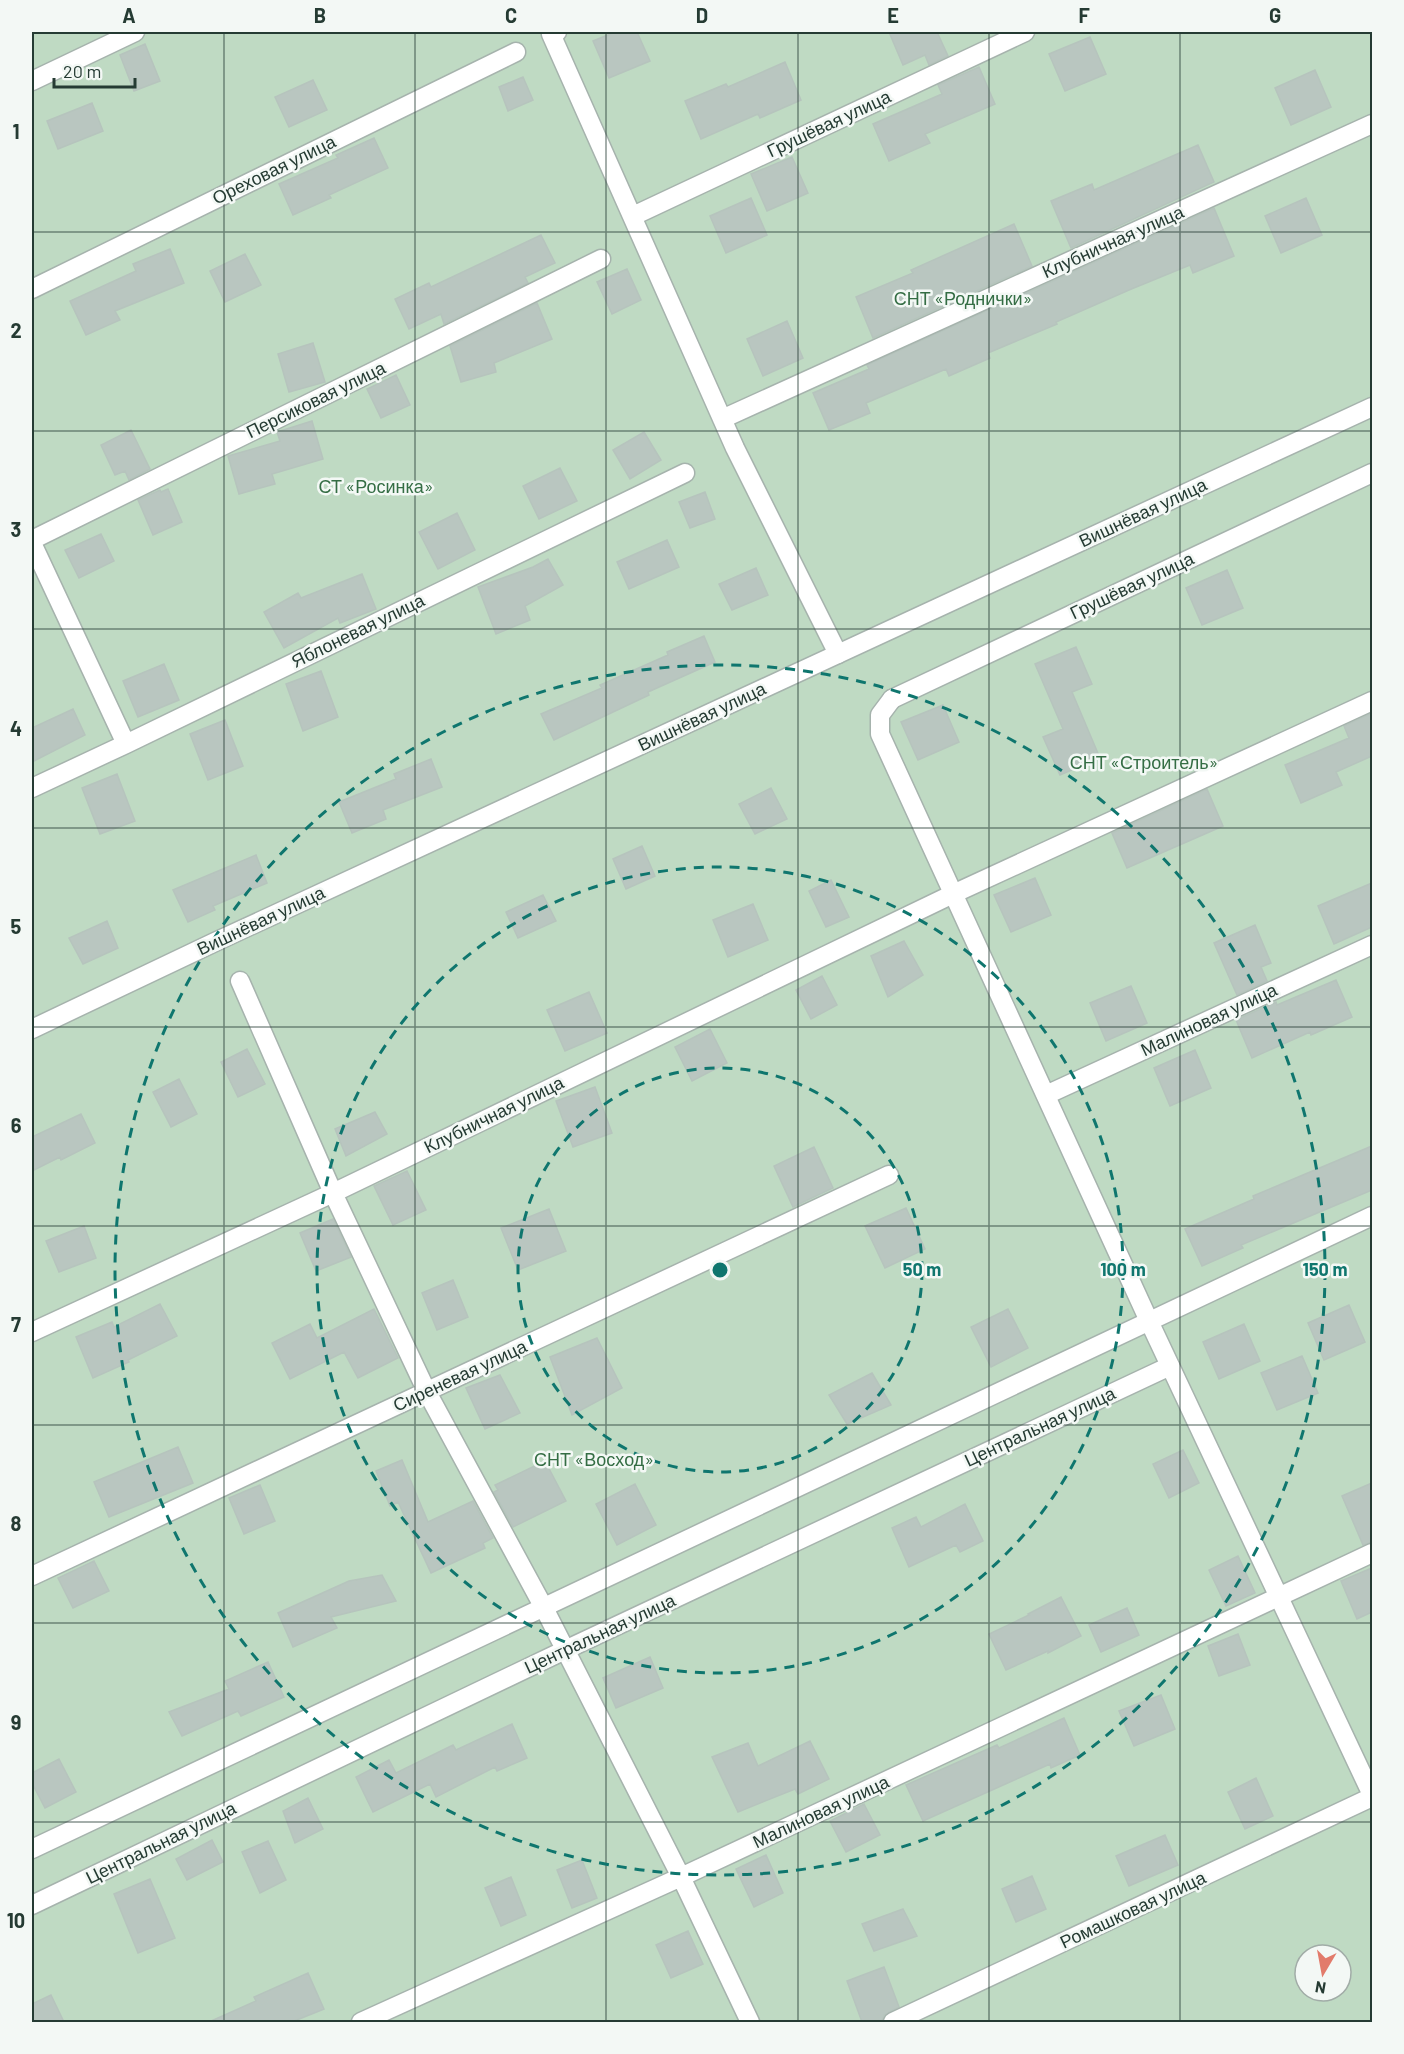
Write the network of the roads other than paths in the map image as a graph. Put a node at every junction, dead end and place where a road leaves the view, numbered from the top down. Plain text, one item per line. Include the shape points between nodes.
1 (135, 32) edge
2 (1025, 32) edge
3 (554, 33) edge
4 (516, 52) dead end
5 (32, 81) edge
6 (1372, 124) edge
7 (633, 216) junction
8 (601, 259) dead end
9 (32, 289) edge
10 (1372, 407) edge
11 (722, 419) junction
12 (685, 473) dead end
13 (1372, 473) edge
14 (32, 542) edge
15 (838, 654) junction
16 (1372, 701) edge
17 (126, 744) junction
18 (32, 788) edge
19 (953, 894) junction
20 (1372, 945) edge
21 (240, 981) dead end
22 (32, 1029) edge
23 (1046, 1095) junction
24 (889, 1176) dead end
25 (333, 1192) junction
26 (1372, 1216) edge
27 (1149, 1321) junction
28 (32, 1332) edge
29 (1170, 1366) junction
30 (427, 1392) junction
31 (1372, 1553) edge
32 (32, 1576) edge
33 (1280, 1598) junction
34 (543, 1606) junction
35 (565, 1650) junction
36 (1372, 1796) edge
37 (32, 1849) edge
38 (681, 1877) junction
39 (32, 1905) edge
40 (361, 2022) edge
41 (750, 2022) edge
42 (893, 2022) edge

1 - 5 street
2 - 7 street, Грушёвая улица
3 - 7 street
4 - 9 street, Ореховая улица
6 - 11 street, Клубничная улица
7 - 11 street
8 - 14 street, Персиковая улица
10 - 15 street, Вишнёвая улица
11 - 15 street
12 - 17 street, Яблоневая улица
13 - 19 street, Грушёвая улица via 892,699 880,715 880,734
14 - 17 street
15 - 22 street, Вишнёвая улица
16 - 19 street
17 - 18 street, Яблоневая улица
19 - 23 street
19 - 25 street, Клубничная улица
20 - 23 street, Малиновая улица
21 - 25 street
23 - 27 street
24 - 30 street, Сиреневая улица
25 - 28 street, Клубничная улица
25 - 30 street
26 - 27 street
27 - 29 street
27 - 34 street
29 - 33 street
29 - 35 street, Центральная улица
30 - 32 street, Сиреневая улица
30 - 34 street
31 - 33 street, Малиновая улица
33 - 36 street
33 - 38 street, Малиновая улица
34 - 35 street
34 - 37 street
35 - 38 street
35 - 39 street, Центральная улица
36 - 42 street, Ромашковая улица
38 - 40 street, Малиновая улица
38 - 41 street

